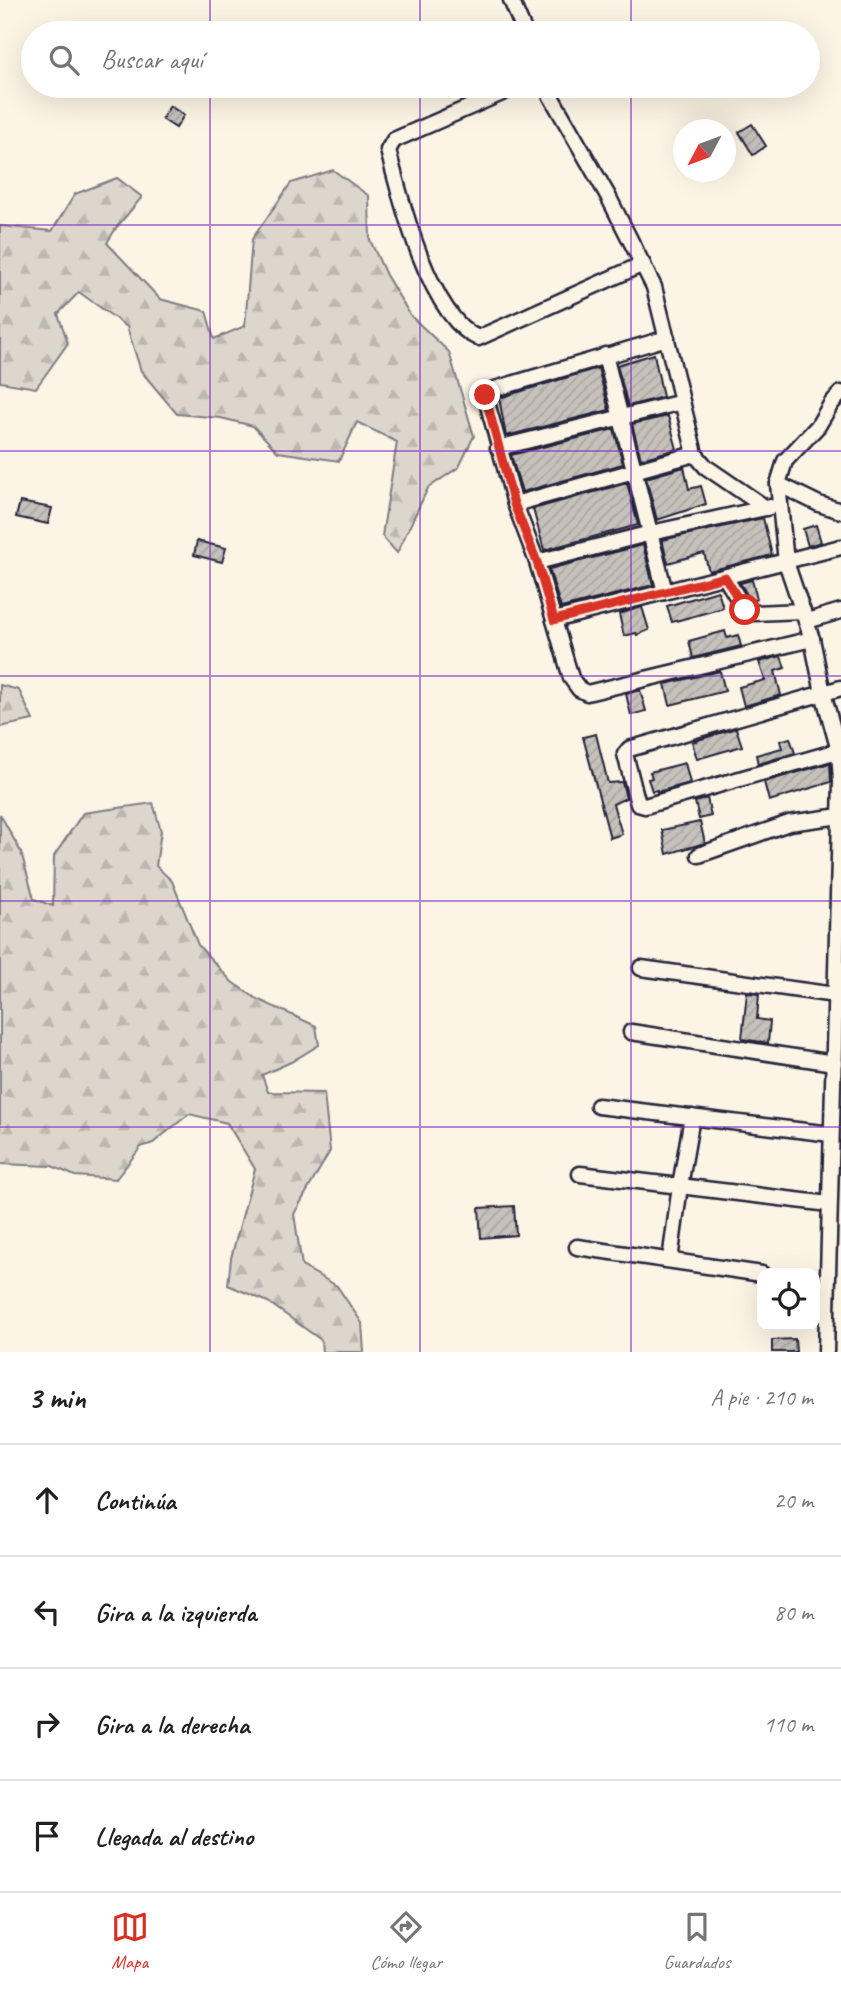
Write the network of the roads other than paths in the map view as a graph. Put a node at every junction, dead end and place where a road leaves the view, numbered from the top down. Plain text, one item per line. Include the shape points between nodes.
1 (511, 0) edge
2 (520, 21) edge
3 (490, 98) edge
4 (552, 98) edge
5 (643, 264) junction
6 (667, 338) junction
7 (605, 355) junction
8 (841, 393) edge
9 (682, 402) junction
10 (621, 417) junction
11 (498, 448) junction
12 (695, 454) junction
13 (636, 470) junction
14 (778, 484) junction
15 (514, 504) junction
16 (772, 507) junction
17 (841, 511) edge
18 (651, 533) junction
19 (841, 547) edge
20 (537, 562) junction
21 (786, 562) junction
22 (725, 577) junction
23 (665, 592) junction
24 (841, 611) edge
25 (805, 616) junction
26 (554, 620) junction
27 (812, 639) junction
28 (841, 688) edge
29 (823, 693) junction
30 (840, 751) edge
31 (840, 806) edge
32 (699, 855) dead end
33 (839, 956) edge
34 (641, 968) dead end
35 (835, 995) junction
36 (631, 1032) dead end
37 (834, 1063) junction
38 (598, 1106) dead end
39 (692, 1117) junction
40 (831, 1134) junction
41 (580, 1174) dead end
42 (680, 1186) junction
43 (829, 1204) junction
44 (577, 1247) dead end
45 (835, 1248) edge
46 (670, 1260) junction
47 (757, 1273) edge
48 (821, 1282) edge
49 (826, 1352) edge

1 - 2 street
3 - 5 street via 389,145 404,214 446,311 478,338
4 - 5 street
5 - 6 street
6 - 7 street
6 - 9 street
7 - 10 street
7 - 11 street via 488,391 485,395
8 - 14 street via 785,461
9 - 10 street
9 - 12 street
10 - 11 street
10 - 13 street
11 - 15 street
12 - 13 street
12 - 16 street via 706,467
13 - 15 street
13 - 18 street
14 - 16 street
14 - 17 street
15 - 20 street
16 - 18 street
16 - 21 street
18 - 20 street
18 - 23 street
19 - 21 street
20 - 26 street
21 - 22 street
21 - 25 street
22 - 23 street
22 - 25 street via 745,610
23 - 26 street
24 - 25 street
25 - 27 street
26 - 27 street via 571,678 587,693
27 - 29 street
28 - 29 street
29 - 30 street
29 - 30 street via 629,749 625,754 638,804 645,806
30 - 31 street
31 - 32 street
31 - 33 street
33 - 35 street
34 - 35 street
35 - 37 street
36 - 37 street
37 - 40 street
38 - 39 street
39 - 40 street
39 - 42 street
40 - 43 street
41 - 42 street
42 - 43 street
42 - 46 street
43 - 45 street
44 - 46 street
45 - 48 street
46 - 47 street
48 - 49 street

